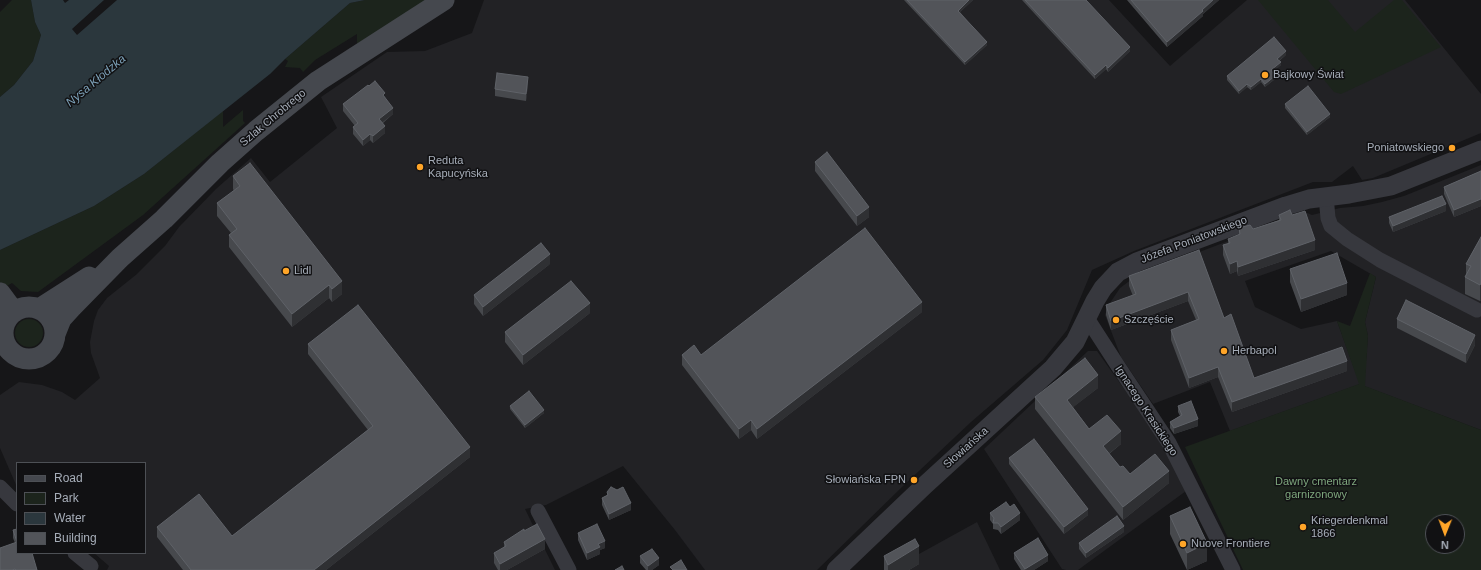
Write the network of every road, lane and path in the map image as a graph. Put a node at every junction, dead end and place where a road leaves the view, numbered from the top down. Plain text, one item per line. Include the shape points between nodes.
1 (444, 0) edge
2 (1481, 150) edge
3 (1326, 196) junction
4 (120, 258) junction
5 (0, 293) edge
6 (39, 309) junction
7 (1476, 310) dead end
8 (14, 312) junction
9 (1087, 318) junction
10 (55, 334) junction
11 (1, 335) edge
12 (9, 361) edge
13 (0, 487) edge
14 (16, 503) edge
15 (538, 511) dead end
16 (76, 554) edge
17 (91, 566) dead end
18 (569, 570) edge
19 (836, 570) edge
20 (1233, 570) edge

1 - 4 main road, Szlak Chrobrego via 318,81 220,163 164,219
2 - 3 street, Józefa Poniatowskiego via 1391,186
3 - 7 street via 1331,226 1347,239 1380,260
3 - 9 street, Józefa Poniatowskiego via 1286,206 1137,262 1118,272 1103,288
4 - 6 main road, Szlak Chrobrego
4 - 10 main road, Szlak Chrobrego via 71,308 61,320
5 - 8 main road
6 - 8 main road via 27,308
6 - 10 main road via 52,322
8 - 11 main road via 5,323
9 - 19 street, Słowiańska via 1075,342 1053,368
9 - 20 street, Ignacego Krasickiego via 1169,443
10 - 12 main road via 52,346 44,354 37,358
11 - 12 main road via 7,347
13 - 14 street
15 - 18 street
16 - 17 street

